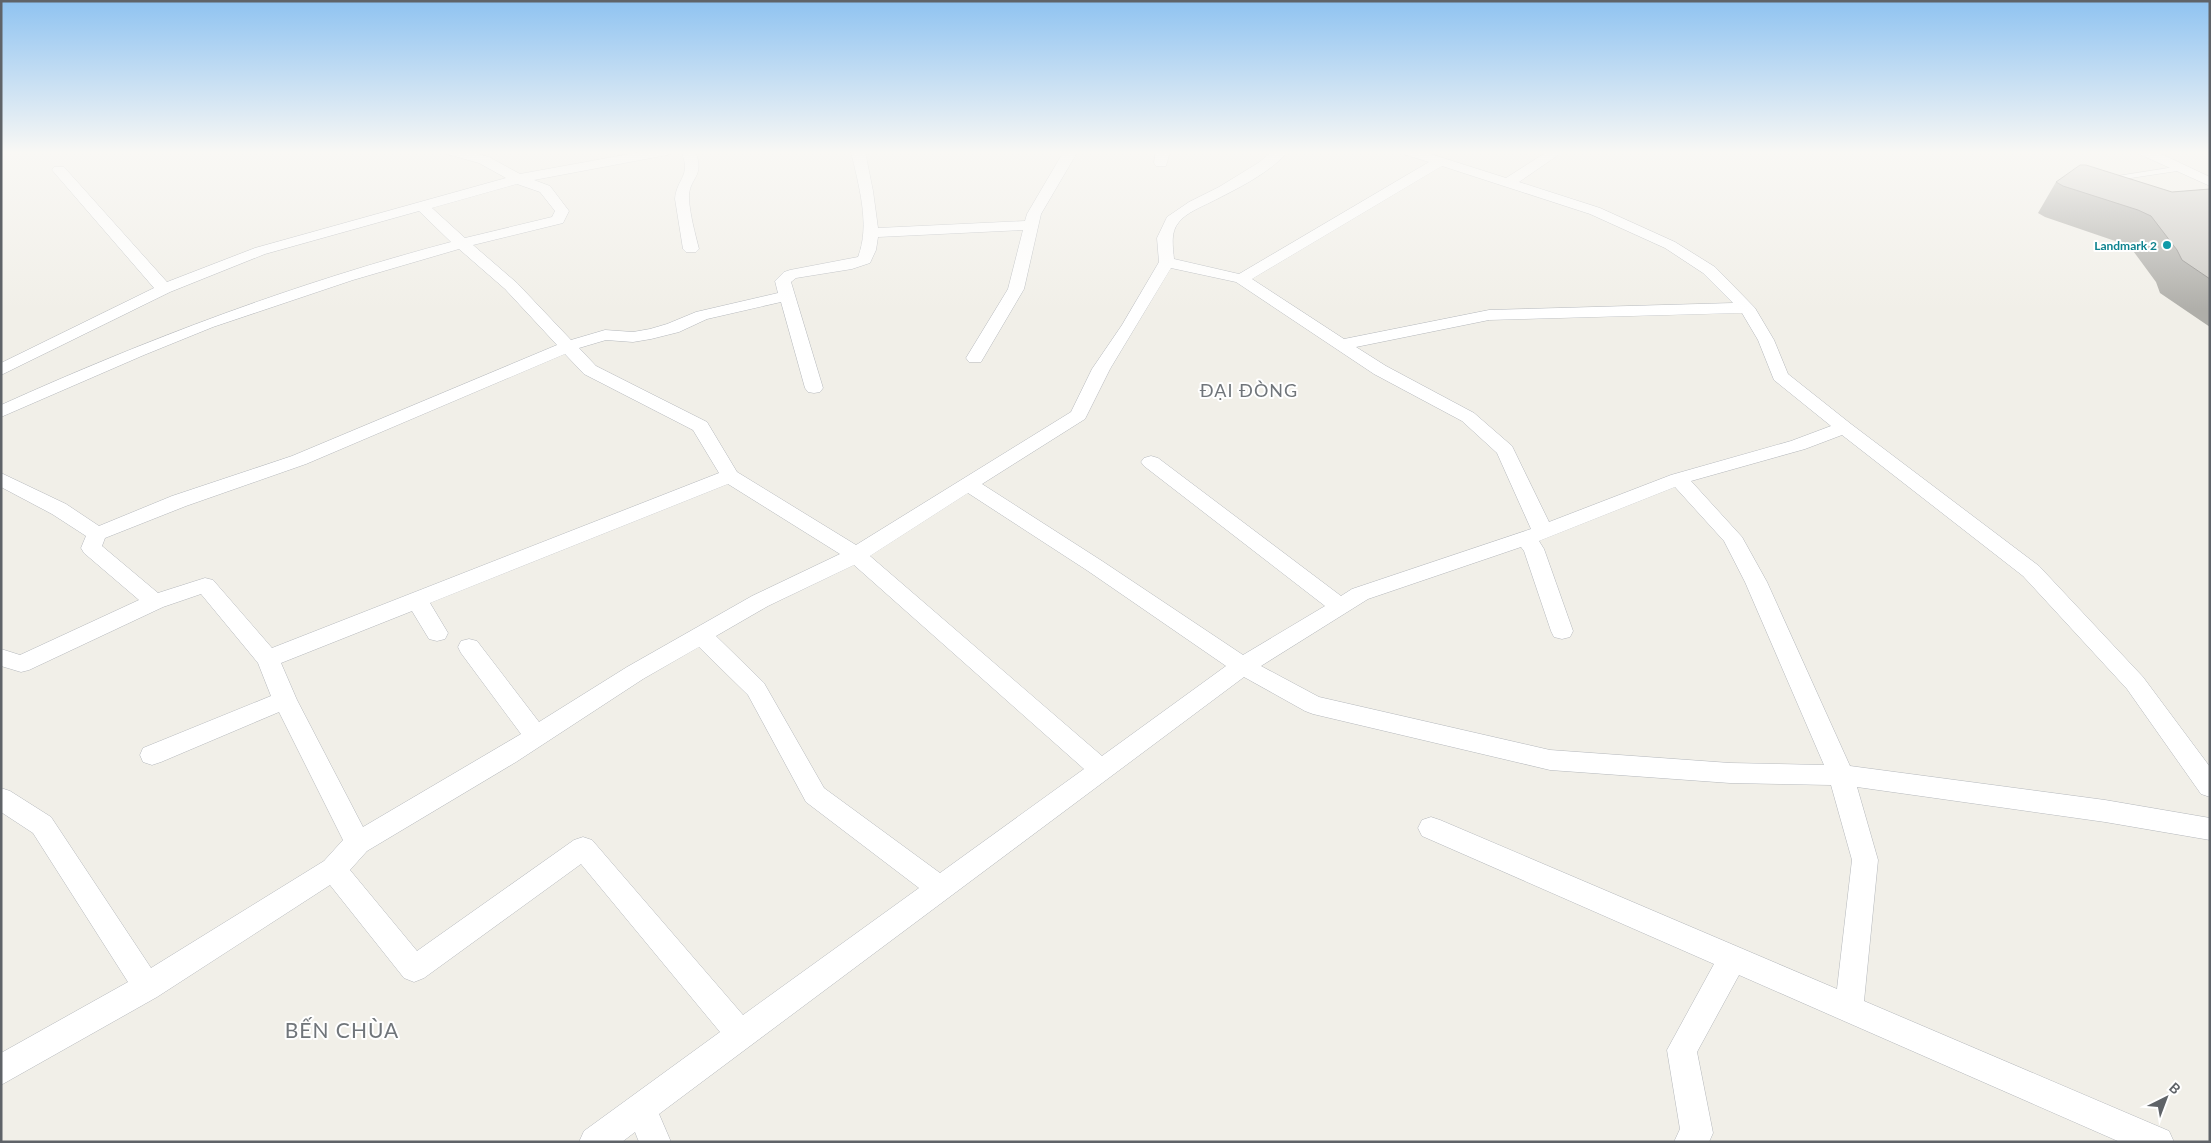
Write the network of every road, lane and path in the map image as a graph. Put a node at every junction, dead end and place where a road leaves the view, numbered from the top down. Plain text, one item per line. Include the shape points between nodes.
1 (89, 204) edge
2 (432, 204) edge
3 (557, 204) edge
4 (684, 204) edge
5 (866, 204) edge
6 (1040, 204) edge
7 (1195, 204) edge
8 (1368, 204) edge
9 (1573, 204) edge
10 (423, 207) junction
11 (1032, 225) junction
12 (871, 233) junction
13 (457, 239) junction
14 (692, 249) dead end
15 (1167, 262) junction
16 (1241, 279) junction
17 (164, 289) junction
18 (786, 296) junction
19 (1747, 308) junction
20 (1341, 345) junction
21 (568, 346) junction
22 (975, 358) dead end
23 (1, 370) edge
24 (814, 388) dead end
25 (1, 412) edge
26 (1844, 428) junction
27 (1151, 462) dead end
28 (730, 476) junction
29 (1, 479) edge
30 (1678, 479) junction
31 (968, 484) junction
32 (97, 534) junction
33 (1534, 535) junction
34 (856, 555) junction
35 (417, 601) junction
36 (155, 602) junction
37 (1340, 606) junction
38 (1562, 631) dead end
39 (437, 633) dead end
40 (701, 635) junction
41 (469, 647) dead end
42 (1, 657) edge
43 (268, 659) junction
44 (1243, 666) junction
45 (285, 700) junction
46 (536, 736) junction
47 (152, 755) dead end
48 (1102, 770) junction
49 (1841, 775) junction
50 (2210, 787) edge
51 (1, 798) edge
52 (1431, 828) dead end
53 (2210, 829) edge
54 (358, 843) junction
55 (333, 869) junction
56 (942, 889) junction
57 (1733, 958) junction
58 (147, 987) junction
59 (1849, 1008) junction
60 (741, 1035) junction
61 (1, 1070) edge
62 (641, 1109) junction
63 (596, 1142) edge
64 (655, 1142) edge
65 (1690, 1142) edge
66 (2158, 1142) edge

1 - 17 street
2 - 10 street
3 - 13 street via 562,210 558,220 520,231
4 - 14 street
5 - 12 street
6 - 11 street
7 - 15 street via 1172,220 1165,238
8 - 16 street
9 - 19 street via 1670,245 1710,270
10 - 13 street
10 - 17 street via 260,250
11 - 12 street
11 - 22 street via 1016,289
12 - 18 street via 866,260 790,275 783,282
13 - 21 street via 511,286
13 - 25 street via 189,330
15 - 16 street
15 - 31 street via 1101,369 1079,415
16 - 20 street
17 - 23 street
18 - 21 street via 702,315 651,334 605,335
18 - 24 street
19 - 20 street via 1489,316
19 - 26 street via 1766,340 1780,376
20 - 33 street via 1380,370 1468,417 1505,450
21 - 28 street via 590,370 700,426
21 - 32 street via 299,460 179,501
26 - 30 street via 1798,445
26 - 50 street via 2031,571 2135,682
27 - 37 street
28 - 34 street
28 - 35 street
29 - 32 street via 59,509
30 - 33 street
30 - 49 street via 1732,537 1756,582
31 - 34 street
31 - 44 street
32 - 36 street via 91,548
33 - 37 street via 1360,594
33 - 38 street via 1534,549
34 - 40 street via 760,601
34 - 48 street
35 - 39 street
35 - 43 street
36 - 42 street via 21,664
36 - 43 street via 205,585
37 - 44 street
40 - 46 street
40 - 56 street via 756,689 816,795
41 - 46 street
43 - 45 street
44 - 48 street
44 - 49 street via 1313,705 1550,760 1730,773
45 - 47 street
45 - 54 street
46 - 54 street
48 - 56 street
49 - 53 street
49 - 59 street via 1865,860
51 - 58 street via 42,825
52 - 57 street
54 - 55 street
55 - 58 street
55 - 60 street via 414,969 584,848
56 - 60 street
57 - 59 street
57 - 65 street via 1682,1050 1697,1133
58 - 61 street
59 - 66 street
60 - 62 street
62 - 63 street
62 - 64 street

